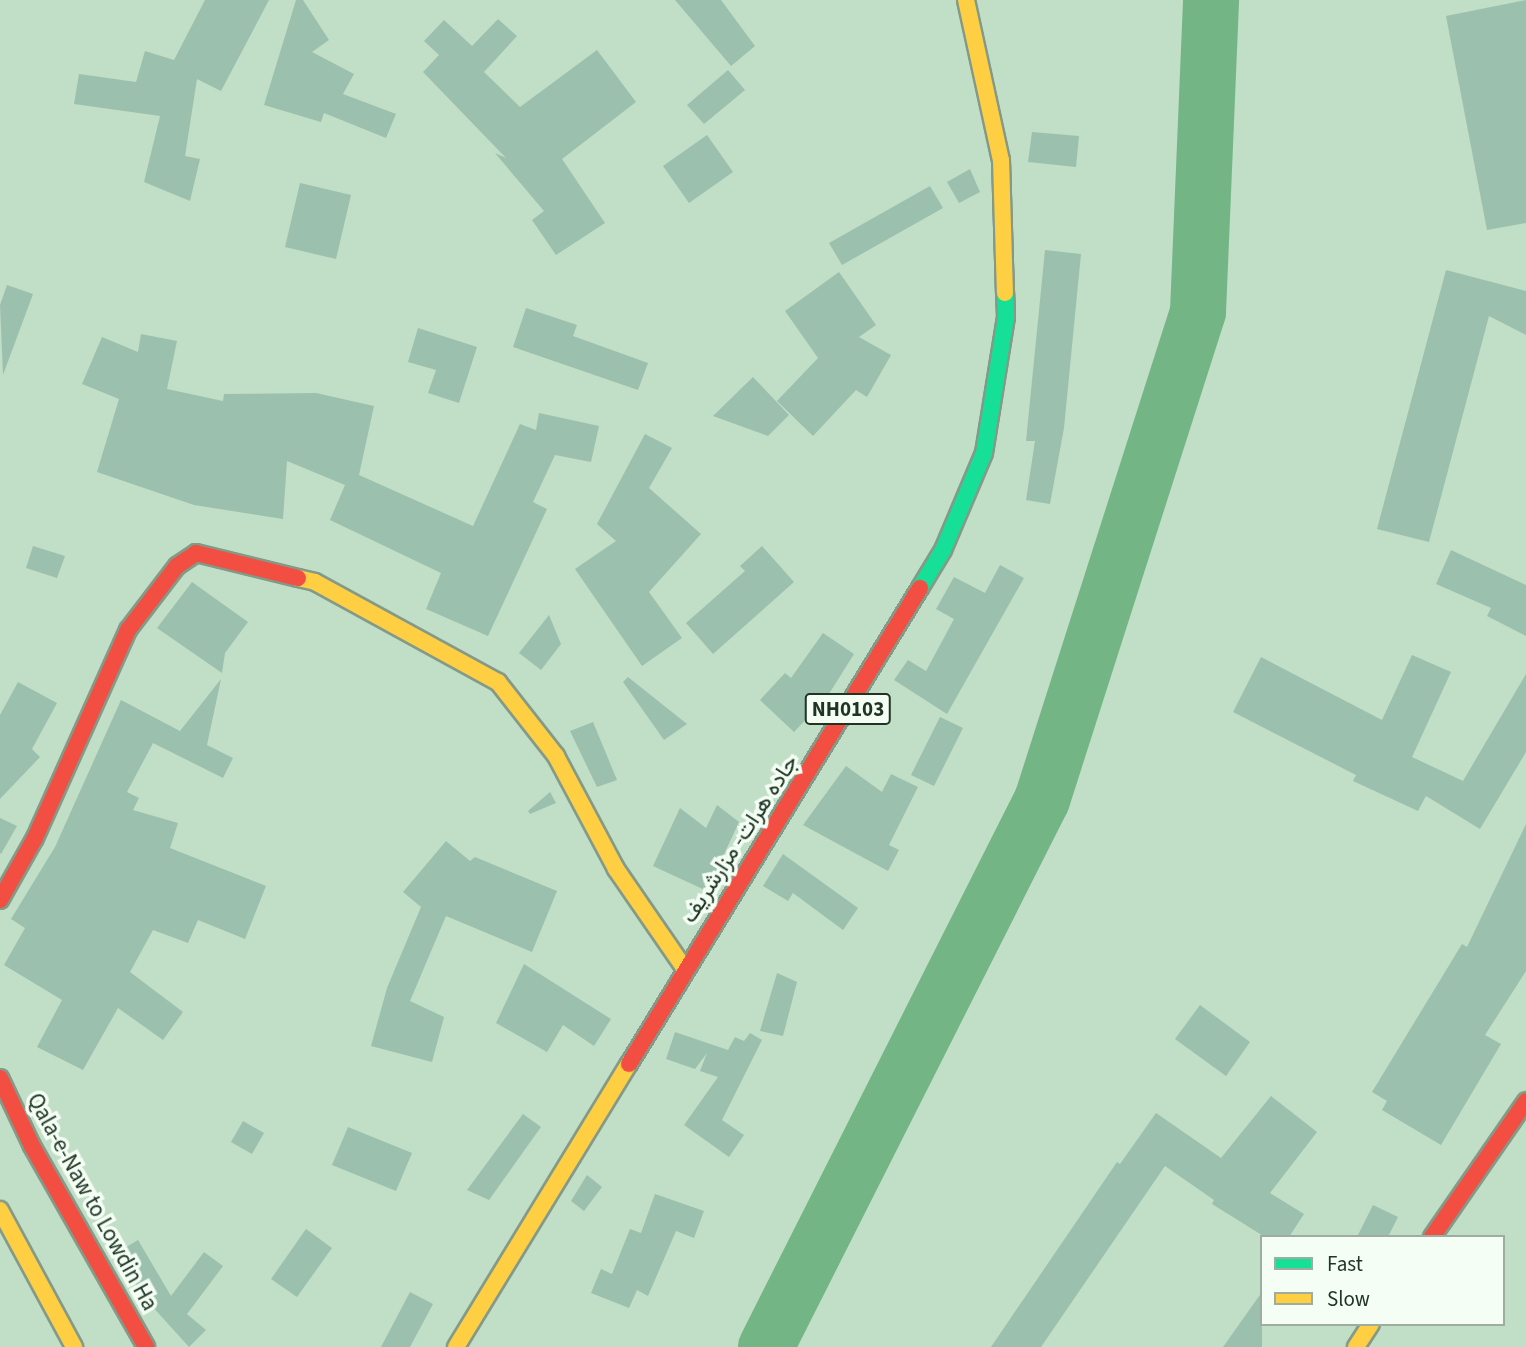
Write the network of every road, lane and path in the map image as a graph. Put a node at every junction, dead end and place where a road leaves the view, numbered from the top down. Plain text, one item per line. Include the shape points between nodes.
1 (966, 0) edge
2 (0, 900) edge
3 (685, 968) junction
4 (0, 1078) edge
5 (1526, 1101) edge
6 (0, 1210) edge
7 (1433, 1235) edge
8 (1370, 1326) edge
9 (74, 1347) edge
10 (146, 1347) edge
11 (456, 1347) edge
12 (1356, 1347) edge

1 - 3 main road, جاده هرات- مزارشریف / NH0103 via 1002,160 1006,317 984,453 943,550 809,775
2 - 3 main road via 35,838 128,630 177,566 196,552 315,582 498,682 556,756 616,869
3 - 11 main road, جاده هرات- مزارشریف / NH0103
4 - 10 main road, Qala-e-Naw to Lowdin Ha via 32,1146
5 - 7 main road
6 - 9 main road
8 - 12 main road

